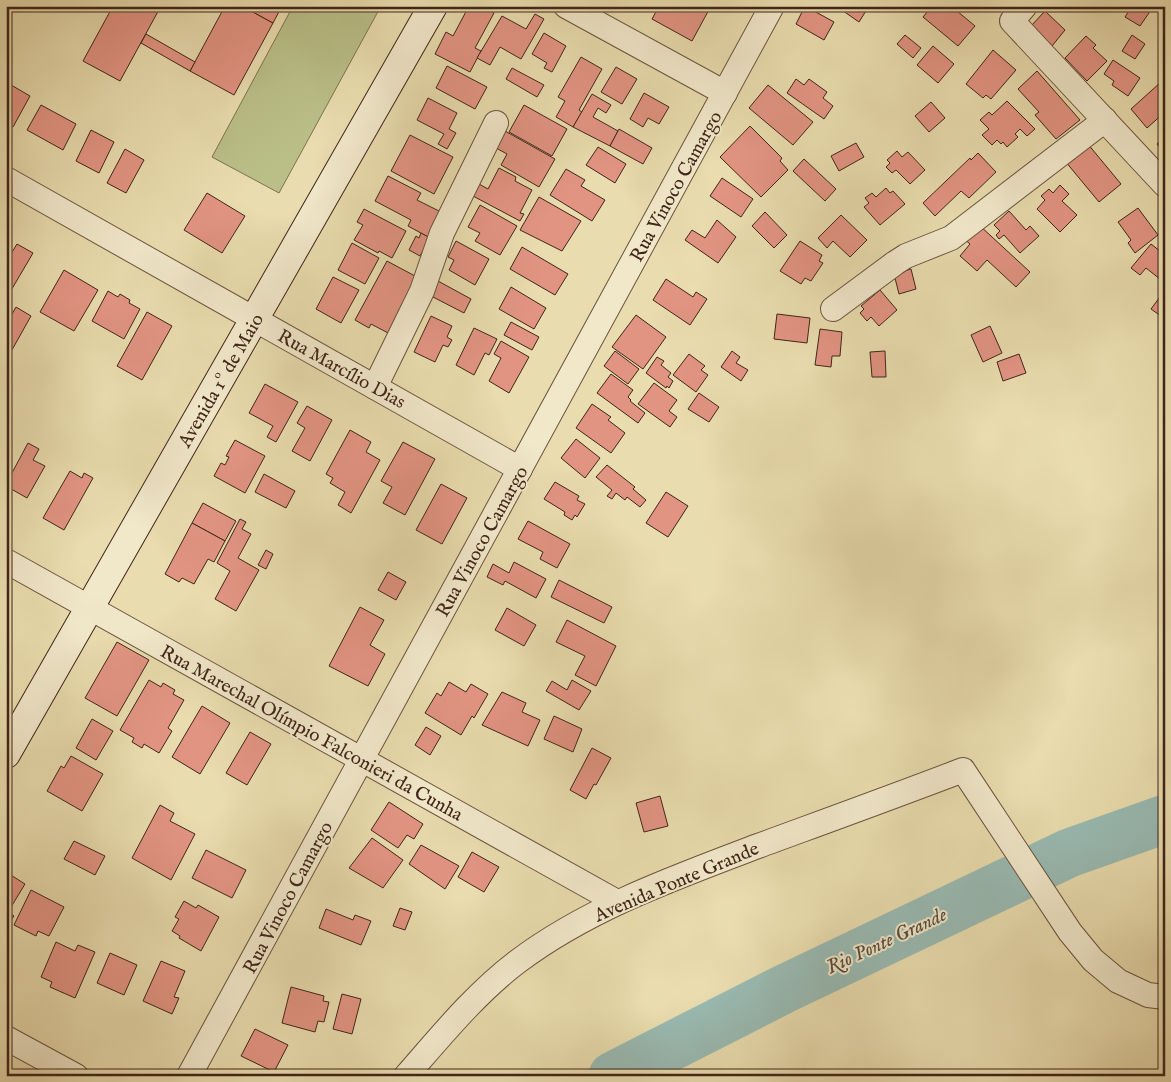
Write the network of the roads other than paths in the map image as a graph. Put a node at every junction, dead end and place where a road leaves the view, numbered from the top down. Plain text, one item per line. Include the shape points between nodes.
1 (433, 6) edge
2 (566, 6) edge
3 (772, 6) edge
4 (1025, 6) edge
5 (725, 93) junction
6 (1105, 120) junction
7 (496, 123) dead end
8 (6, 179) edge
9 (1165, 184) edge
10 (833, 309) dead end
11 (254, 319) junction
12 (375, 387) junction
13 (520, 469) junction
14 (6, 561) edge
15 (90, 608) junction
16 (6, 754) edge
17 (362, 760) junction
18 (617, 902) junction
19 (1165, 997) edge
20 (6, 1038) edge
21 (76, 1076) edge
22 (189, 1076) edge
23 (406, 1076) edge

1 - 11 street, Avenida 1º de Maio
2 - 5 street
3 - 5 street, Rua Vinoco Camargo
4 - 6 street via 1012,21
5 - 13 street, Rua Vinoco Camargo
6 - 9 street
6 - 10 street via 951,238 895,262
7 - 12 street via 442,233 422,292
8 - 11 street, Rua Marcílio Dias
11 - 12 street, Rua Marcílio Dias
11 - 15 street, Avenida 1º de Maio
12 - 13 street, Rua Marcílio Dias
13 - 17 street, Rua Vinoco Camargo
14 - 15 street, Rua Marechal Olímpio Falconieri da Cunha
15 - 16 street, Avenida 1º de Maio
15 - 17 street, Rua Marechal Olímpio Falconieri da Cunha
17 - 18 street, Rua Marechal Olímpio Falconieri da Cunha
17 - 22 street, Rua Vinoco Camargo
18 - 19 street, Avenida Ponte Grande via 963,770 1070,932 1093,960 1118,981 1148,995
18 - 23 street, Avenida Ponte Grande via 568,928 516,963 475,999
20 - 21 street

